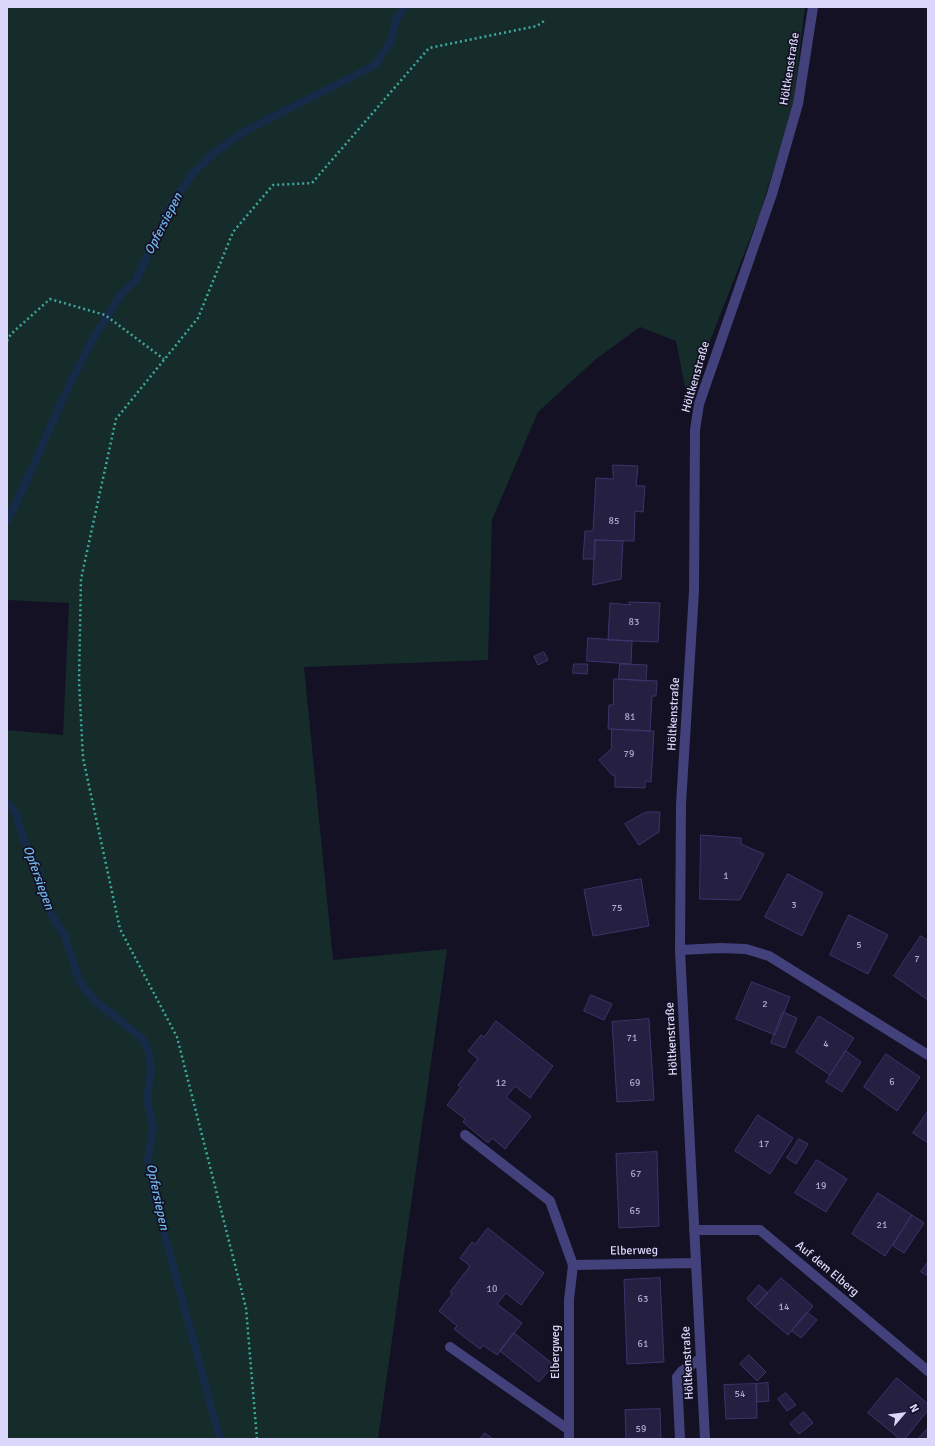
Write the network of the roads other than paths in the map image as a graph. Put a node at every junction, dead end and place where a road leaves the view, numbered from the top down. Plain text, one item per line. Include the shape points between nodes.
1 (813, 7) edge
2 (680, 950) junction
3 (928, 1055) edge
4 (465, 1135) dead end
5 (694, 1230) junction
6 (695, 1263) junction
7 (574, 1265) junction
8 (450, 1347) dead end
9 (700, 1359) junction
10 (928, 1371) edge
11 (569, 1434) edge
12 (680, 1439) edge
13 (705, 1439) edge

1 - 2 street, Höltkenstraße via 798,104 772,194 699,404 695,430 694,592 681,804
2 - 3 street via 746,949 769,956
2 - 5 street, Höltkenstraße
4 - 7 street via 550,1201
5 - 6 street, Höltkenstraße
5 - 10 street, Auf dem Elberg via 760,1230
6 - 7 street, Elberweg
6 - 9 street, Höltkenstraße
7 - 11 street, Elbergweg via 569,1300
8 - 11 street
9 - 12 street via 682,1370 677,1377
9 - 13 street, Höltkenstraße

